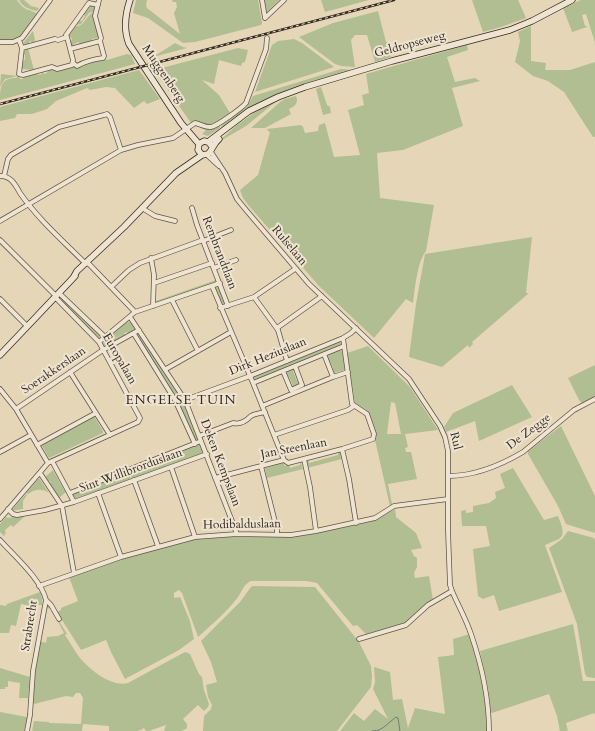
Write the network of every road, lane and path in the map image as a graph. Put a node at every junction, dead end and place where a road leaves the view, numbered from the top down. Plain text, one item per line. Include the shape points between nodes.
1 (50, 0) edge
2 (131, 0) edge
3 (262, 0) edge
4 (284, 0) edge
5 (572, 0) edge
6 (98, 2) edge
7 (67, 37) junction
8 (267, 38) dead end
9 (19, 40) junction
10 (100, 41) junction
11 (0, 42) edge
12 (22, 48) junction
13 (70, 49) junction
14 (73, 63) junction
15 (188, 129) junction
16 (205, 148) junction
17 (121, 150) junction
18 (2, 176) edge
19 (28, 205) junction
20 (142, 208) junction
21 (192, 208) dead end
22 (0, 221) edge
23 (175, 221) dead end
24 (231, 230) dead end
25 (0, 240) edge
26 (203, 241) junction
27 (151, 258) junction
28 (236, 260) dead end
29 (212, 263) junction
30 (87, 264) junction
31 (214, 268) junction
32 (295, 269) junction
33 (154, 283) junction
34 (220, 283) junction
35 (212, 286) junction
36 (111, 287) junction
37 (56, 295) junction
38 (322, 296) junction
39 (254, 298) junction
40 (0, 299) edge
41 (172, 300) junction
42 (153, 306) junction
43 (228, 306) junction
44 (220, 308) junction
45 (135, 312) junction
46 (130, 317) junction
47 (27, 326) junction
48 (277, 328) junction
49 (356, 328) junction
50 (139, 330) junction
51 (231, 332) junction
52 (134, 334) junction
53 (105, 337) junction
54 (343, 338) junction
55 (99, 342) junction
56 (344, 346) junction
57 (103, 350) junction
58 (198, 351) junction
59 (1, 353) edge
60 (324, 354) junction
61 (287, 361) junction
62 (294, 366) junction
63 (166, 369) junction
64 (283, 371) junction
65 (70, 372) junction
66 (348, 372) junction
67 (250, 376) junction
68 (333, 377) junction
69 (253, 383) junction
70 (0, 389) edge
71 (595, 399) edge
72 (185, 400) junction
73 (262, 406) junction
74 (354, 406) junction
75 (16, 409) junction
76 (265, 412) junction
77 (96, 413) junction
78 (31, 435) junction
79 (110, 435) junction
80 (274, 435) junction
81 (200, 439) junction
82 (195, 444) junction
83 (37, 445) junction
84 (342, 449) junction
85 (0, 452) edge
86 (207, 454) junction
87 (304, 459) junction
88 (284, 460) junction
89 (50, 462) junction
90 (261, 466) junction
91 (171, 467) junction
92 (40, 473) junction
93 (448, 476) junction
94 (215, 478) junction
95 (134, 480) junction
96 (70, 493) junction
97 (98, 493) junction
98 (448, 499) junction
99 (74, 502) junction
100 (62, 506) junction
101 (8, 509) junction
102 (0, 519) edge
103 (356, 523) junction
104 (316, 531) junction
105 (237, 534) junction
106 (277, 534) junction
107 (195, 536) junction
108 (0, 540) edge
109 (158, 546) junction
110 (121, 557) junction
111 (74, 573) junction
112 (39, 586) junction
113 (452, 591) junction
114 (46, 600) junction
115 (59, 619) dead end
116 (359, 639) dead end
117 (27, 731) edge
118 (489, 731) edge

1 - 9 street
2 - 15 main road, Muggenberg via 124,22 129,44
3 - 4 street via 265,18
5 - 16 main road, Geldropseweg via 532,22 510,30 392,61 278,97 252,110
6 - 7 street via 89,3
6 - 10 street via 95,16
7 - 12 street
7 - 13 street
8 - 15 street via 266,49 245,105 214,126 207,127 195,123
9 - 11 street via 10,43
9 - 12 street
10 - 13 street
10 - 14 street via 103,58 82,62 78,66
12 - 14 street via 19,74 24,75 52,67 57,69
13 - 14 street
15 - 16 main road, Muggenberg
15 - 17 street via 173,138
16 - 20 main road, Geldropseweg
16 - 32 street, Rulselaan via 228,178 241,205
17 - 18 street via 107,114 59,127 11,155
17 - 19 street
18 - 19 street via 11,180
19 - 22 street
19 - 30 street
20 - 23 street via 155,216
20 - 30 main road, Geldropseweg
21 - 26 street, Rembrandtlaan
24 - 26 street
25 - 37 street
26 - 27 street
26 - 29 street, Rembrandtlaan
27 - 33 street
27 - 36 street via 130,270
28 - 31 street
29 - 31 street, Rembrandtlaan
29 - 33 street
30 - 36 street
30 - 37 main road, Geldropseweg
31 - 34 street, Rembrandtlaan
32 - 38 street, Rulselaan
32 - 39 street
33 - 42 street
34 - 35 street
34 - 43 street, Rembrandtlaan
35 - 41 street
35 - 44 street, Rembrandtlaan
36 - 45 street
37 - 47 main road, Geldropseweg
37 - 53 street, Europalaan
37 - 55 street, Europalaan
38 - 48 street
38 - 49 street, Rulselaan
39 - 43 street
39 - 48 street
40 - 47 street
41 - 42 street
41 - 58 street
42 - 45 street
43 - 44 street
44 - 51 street, Rembrandtlaan
45 - 46 street
46 - 50 street, Deken Kempslaan
46 - 53 street
47 - 59 main road, Geldropseweg
48 - 61 street
49 - 54 street, Dirk Heziuslaan
49 - 93 street, Rul via 409,379 440,426 446,438
50 - 52 street, Soerakkerslaan
50 - 63 street, Deken Kempslaan
51 - 58 street
51 - 67 street, Rembrandtlaan
52 - 57 street, Soerakkerslaan
52 - 82 street, Deken Kempslaan via 178,405
53 - 55 street
54 - 56 street
54 - 61 street, Dirk Heziuslaan
55 - 57 street, Europalaan
56 - 60 street, Dirk Heziuslaan
56 - 66 street
57 - 65 street, Soerakkerslaan
57 - 79 street, Europalaan via 140,416 140,420
58 - 63 street
60 - 62 street, Dirk Heziuslaan
60 - 68 street, Dirk Heziuslaan
61 - 67 street, Dirk Heziuslaan
62 - 64 street, Dirk Heziuslaan
62 - 64 street, Dirk Heziuslaan via 302,386 291,390
63 - 72 street, Deken Kempslaan
64 - 69 street, Dirk Heziuslaan
65 - 75 street, Soerakkerslaan
65 - 77 street
66 - 68 street
66 - 74 street
67 - 69 street, Rembrandtlaan
67 - 72 street, Dirk Heziuslaan
68 - 73 street
69 - 73 street, Rembrandtlaan
70 - 75 street
71 - 93 street, De Zegge via 574,410 514,457 469,474
72 - 81 street, Deken Kempslaan
73 - 76 street, Rembrandtlaan
74 - 80 street
74 - 84 street, Jan Steenlaan via 368,414 374,437
75 - 78 street
76 - 80 street, Rembrandtlaan
76 - 81 street, Sint Willibrorduslaan via 237,424 232,423 219,428
77 - 79 street
77 - 83 street
78 - 83 street
78 - 85 street
79 - 89 street
80 - 88 street, Rembrandtlaan
81 - 82 street, Sint Willibrorduslaan
81 - 86 street, Deken Kempslaan
82 - 96 street, Sint Willibrorduslaan
83 - 89 street
84 - 87 street, Jan Steenlaan
84 - 103 street
86 - 91 street, Sint Willibrorduslaan
86 - 94 street, Deken Kempslaan
87 - 88 street, Jan Steenlaan via 288,463
87 - 104 street
88 - 90 street, Jan Steenlaan
89 - 92 street
89 - 96 street
90 - 94 street, Jan Steenlaan
90 - 106 street
91 - 95 street, Sint Willibrorduslaan
91 - 107 street
92 - 100 street
92 - 101 street
93 - 98 street, Rul
94 - 105 street, Deken Kempslaan
95 - 97 street, Sint Willibrorduslaan
95 - 109 street
96 - 99 street
97 - 99 street, Sint Willibrorduslaan
97 - 110 street
98 - 103 street, Hodibalduslaan via 394,506 375,518
98 - 113 street, Rul via 448,561
99 - 100 street, Sint Willibrorduslaan
100 - 101 street, Sint Willibrorduslaan via 17,515
100 - 111 street
101 - 102 street
103 - 104 street, Hodibalduslaan
104 - 106 street, Hodibalduslaan via 291,535
105 - 106 street, Hodibalduslaan
105 - 107 street, Hodibalduslaan
107 - 109 street, Hodibalduslaan
108 - 112 street, Strabrecht
109 - 110 street, Hodibalduslaan
110 - 111 street, Hodibalduslaan
111 - 112 street, Hodibalduslaan
112 - 114 street, Strabrecht
113 - 116 street via 428,605 406,625
113 - 118 street, Rul via 471,632 479,660 486,687
114 - 115 street
114 - 117 street, Strabrecht via 33,671

